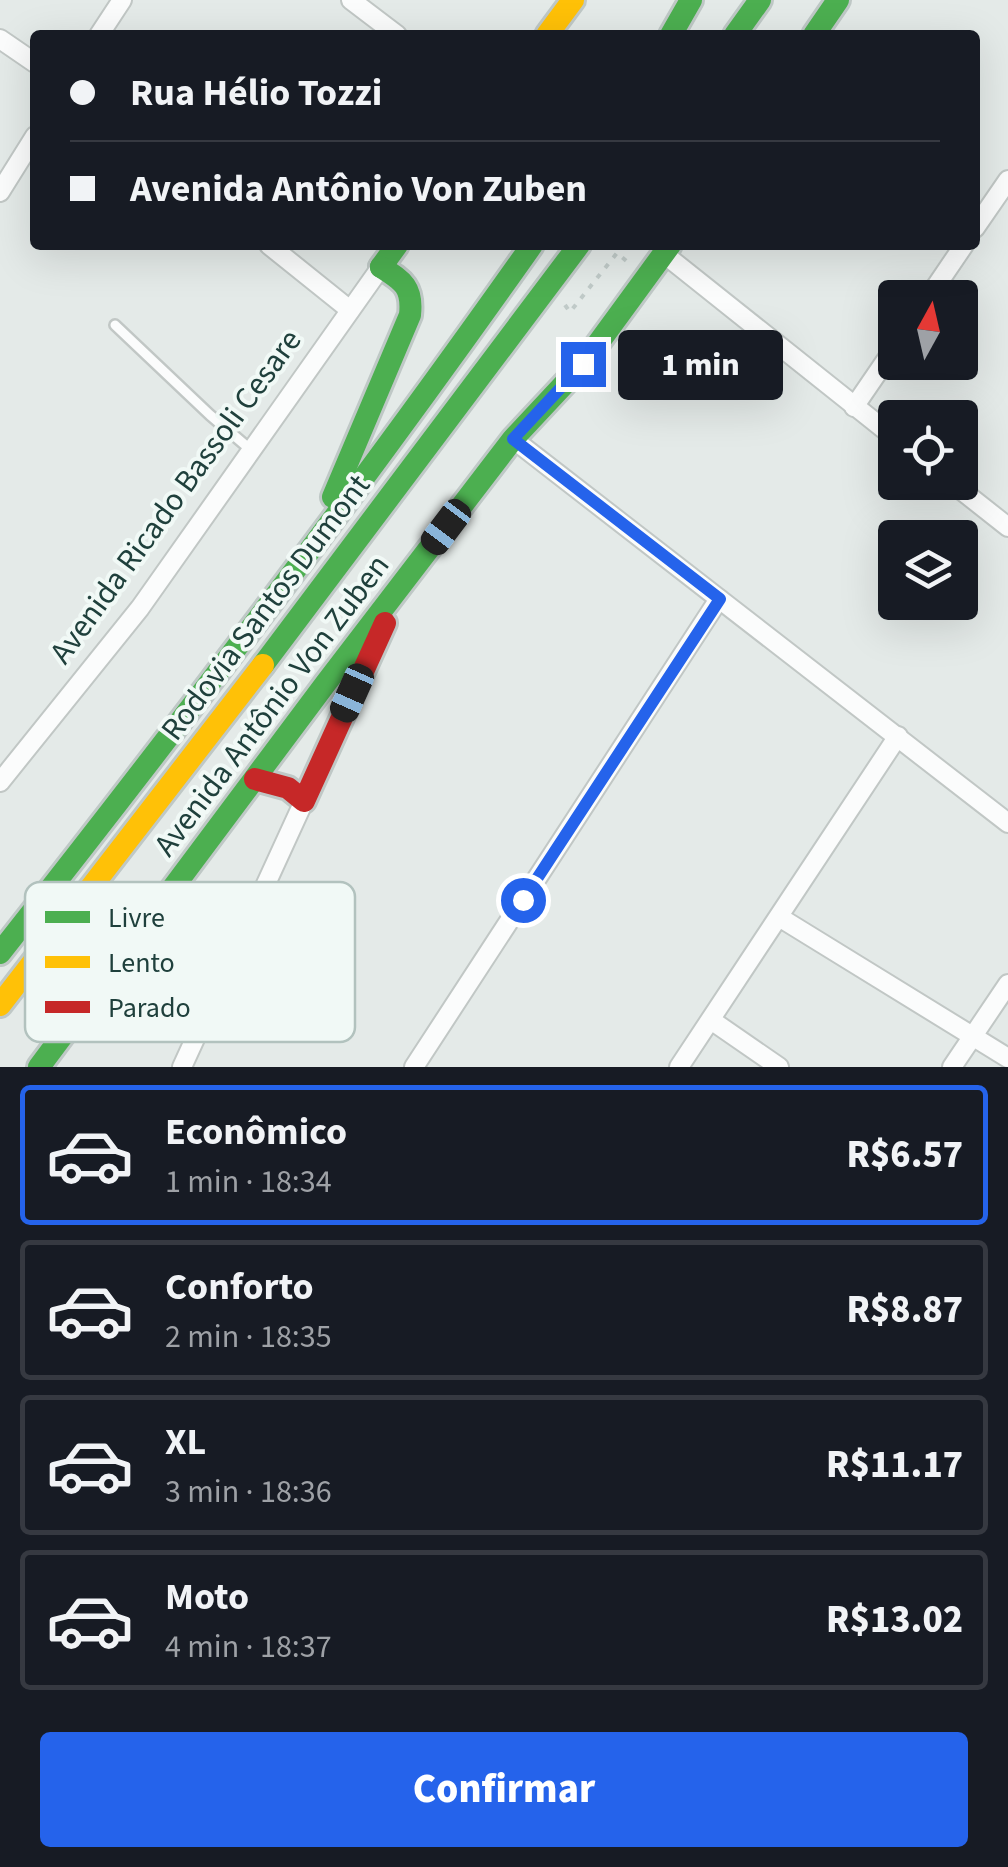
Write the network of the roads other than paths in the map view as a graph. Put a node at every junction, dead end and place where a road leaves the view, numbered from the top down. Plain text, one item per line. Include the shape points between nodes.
1 (122, 0) edge
2 (351, 0) edge
3 (572, 0) edge
4 (691, 0) edge
5 (760, 0) edge
6 (838, 0) edge
7 (102, 30) edge
8 (390, 30) edge
9 (551, 30) edge
10 (674, 30) edge
11 (739, 30) edge
12 (817, 30) edge
13 (0, 39) edge
14 (30, 60) edge
15 (30, 144) edge
16 (1008, 180) edge
17 (0, 192) edge
18 (980, 221) edge
19 (275, 250) edge
20 (393, 250) edge
21 (528, 250) edge
22 (575, 250) edge
23 (667, 250) edge
24 (961, 250) edge
25 (381, 267) junction
26 (940, 280) edge
27 (350, 310) junction
28 (115, 324) dead end
29 (878, 371) edge
30 (854, 407) junction
31 (878, 425) edge
32 (513, 439) junction
33 (251, 450) junction
34 (974, 500) edge
35 (1008, 527) edge
36 (316, 542) junction
37 (402, 586) junction
38 (720, 599) junction
39 (898, 736) junction
40 (255, 780) junction
41 (0, 782) edge
42 (304, 801) junction
43 (1008, 823) edge
44 (56, 882) edge
45 (95, 882) edge
46 (179, 882) edge
47 (267, 882) edge
48 (779, 917) junction
49 (25, 921) edge
50 (0, 953) edge
51 (25, 973) edge
52 (1008, 984) edge
53 (0, 1005) edge
54 (711, 1020) junction
55 (972, 1037) junction
56 (59, 1042) edge
57 (193, 1042) edge
58 (1008, 1058) edge
59 (40, 1067) edge
60 (182, 1067) edge
61 (414, 1067) edge
62 (680, 1067) edge
63 (780, 1067) edge
64 (952, 1067) edge

1 - 7 street
2 - 8 street
3 - 9 main road
4 - 10 main road
5 - 11 main road
6 - 12 main road
13 - 14 street
15 - 17 street
16 - 18 street
19 - 27 street
20 - 25 main road, Avenida Ricado Bassoli Cesare
21 - 36 main road, Rodovia Santos Dumont
22 - 45 main road, Rodovia Santos Dumont
23 - 30 street
23 - 32 main road, Avenida Antônio Von Zuben via 583,364
24 - 26 street
25 - 27 street, Avenida Ricado Bassoli Cesare
25 - 36 main road via 408,288 410,314
27 - 33 street, Avenida Ricado Bassoli Cesare
28 - 33 lane
29 - 30 street
30 - 31 street
32 - 37 main road, Avenida Antônio Von Zuben
32 - 38 street
33 - 41 street, Avenida Ricado Bassoli Cesare via 140,608
34 - 35 street
36 - 44 main road, Rodovia Santos Dumont
37 - 40 main road, Avenida Antônio Von Zuben
37 - 42 main road
38 - 39 street
38 - 61 street
39 - 43 street
39 - 48 street
40 - 42 main road via 288,788
40 - 46 main road, Avenida Antônio Von Zuben
42 - 47 street
48 - 54 street
48 - 55 street
49 - 50 main road, Rodovia Santos Dumont
51 - 53 main road, Rodovia Santos Dumont
52 - 55 street
54 - 62 street
54 - 63 street
55 - 58 street
55 - 64 street
56 - 59 main road, Avenida Antônio Von Zuben
57 - 60 street

